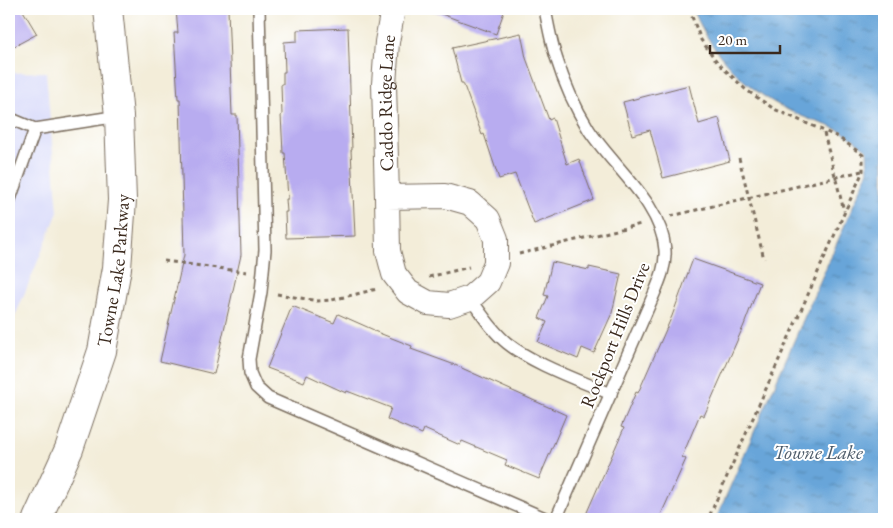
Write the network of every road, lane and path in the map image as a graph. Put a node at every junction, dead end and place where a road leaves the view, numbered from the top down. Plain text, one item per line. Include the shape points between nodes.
1 (108, 9) edge
2 (259, 9) edge
3 (393, 9) edge
4 (544, 9) edge
5 (689, 9) edge
6 (119, 116) junction
7 (9, 118) edge
8 (35, 128) junction
9 (824, 132) junction
10 (739, 158) dead end
11 (863, 171) junction
12 (836, 177) junction
13 (387, 197) junction
14 (749, 198) junction
15 (9, 202) edge
16 (845, 212) junction
17 (656, 220) junction
18 (764, 259) dead end
19 (497, 260) junction
20 (164, 261) dead end
21 (263, 274) junction
22 (400, 284) junction
23 (261, 292) junction
24 (470, 298) junction
25 (611, 394) junction
26 (37, 519) edge
27 (547, 519) edge
28 (556, 519) edge
29 (708, 519) edge

1 - 6 street, Towne Lake Parkway
2 - 21 lane
3 - 13 street, Caddo Ridge Lane via 384,84
4 - 17 lane, Rockport Hills Drive via 556,57 589,130 648,204
5 - 9 path via 707,48 745,89 774,109
6 - 8 lane
6 - 26 street, Towne Lake Parkway via 122,200 117,268 102,351 69,449
7 - 8 lane
8 - 15 lane
9 - 11 path via 838,137 863,155
9 - 12 path
10 - 14 path
11 - 12 path
11 - 16 path
12 - 14 path
12 - 16 path
13 - 19 street, Caddo Ridge Lane via 445,196 470,203 488,219 496,239
13 - 22 street, Caddo Ridge Lane via 388,251
14 - 17 path
14 - 18 path
16 - 29 path
17 - 19 path
17 - 25 lane, Rockport Hills Drive via 665,251 663,272
19 - 22 path
19 - 24 street, Caddo Ridge Lane via 488,282
20 - 21 path
21 - 23 lane
22 - 23 path via 318,301
22 - 24 street, Caddo Ridge Lane via 428,303 448,305
23 - 27 lane via 249,359 256,387 268,398
24 - 25 lane via 486,322 506,342 528,357
25 - 28 lane, Rockport Hills Drive

